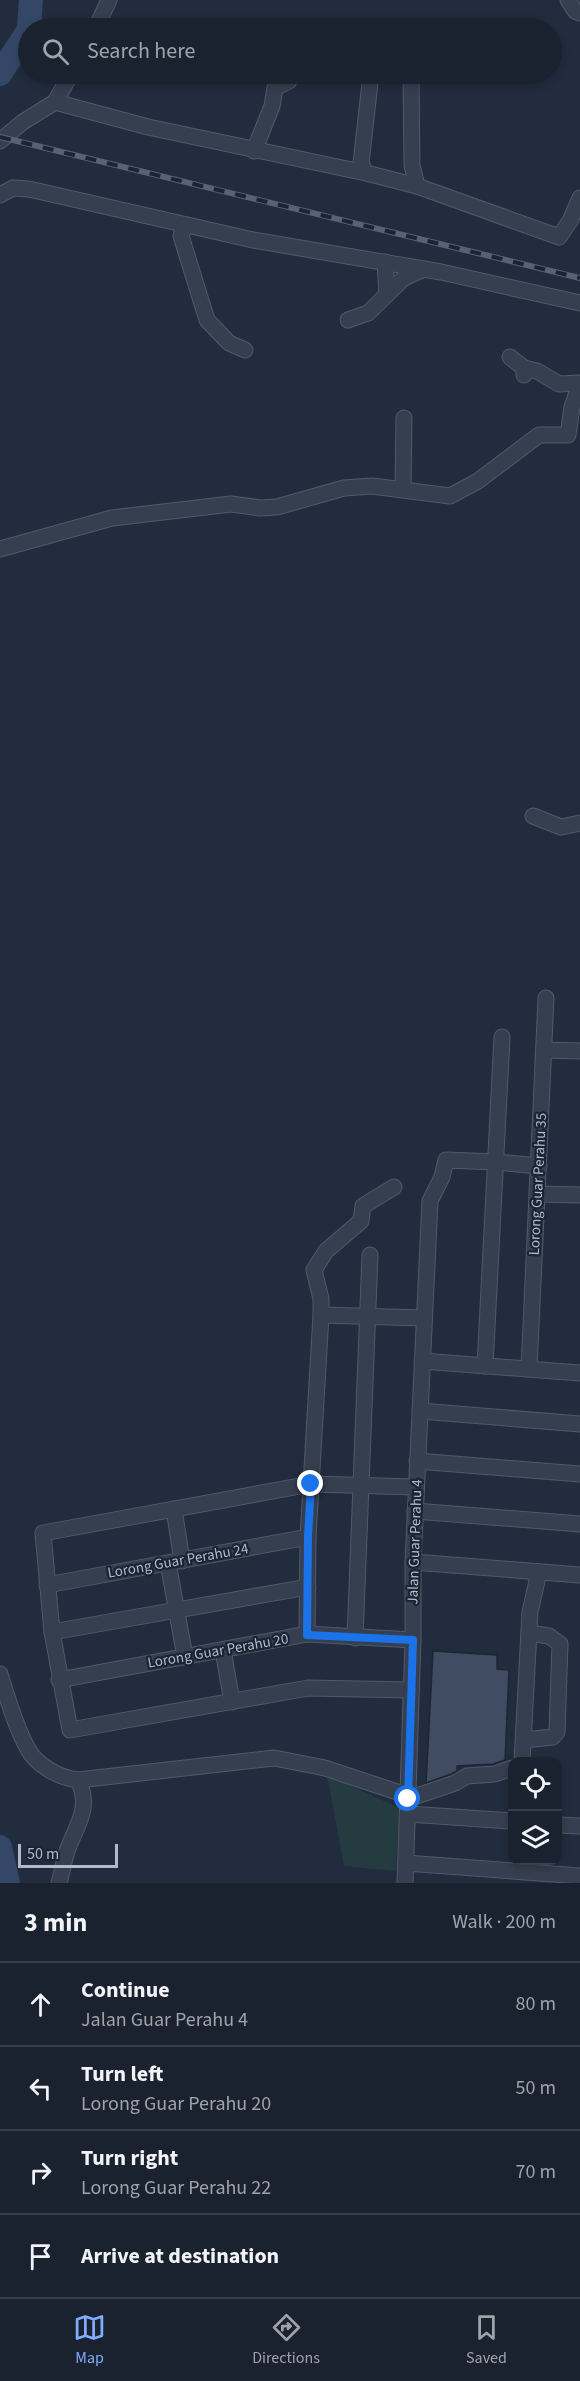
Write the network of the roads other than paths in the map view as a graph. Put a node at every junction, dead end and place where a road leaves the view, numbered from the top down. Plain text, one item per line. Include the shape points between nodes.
1 (109, 0) edge
2 (568, 0) edge
3 (580, 13) edge
4 (101, 18) edge
5 (65, 84) edge
6 (283, 84) edge
7 (370, 84) edge
8 (411, 84) edge
9 (54, 102) junction
10 (0, 141) edge
11 (254, 151) junction
12 (366, 173) junction
13 (417, 186) junction
14 (0, 195) edge
15 (580, 198) edge
16 (185, 225) junction
17 (385, 262) junction
18 (424, 269) junction
19 (387, 294) junction
20 (580, 303) edge
21 (348, 320) dead end
22 (245, 350) dead end
23 (510, 357) dead end
24 (580, 384) edge
25 (404, 418) dead end
26 (403, 489) junction
27 (0, 549) edge
28 (533, 816) dead end
29 (580, 823) edge
30 (546, 998) dead end
31 (502, 1037) dead end
32 (544, 1050) junction
33 (580, 1052) edge
34 (496, 1162) junction
35 (538, 1166) junction
36 (394, 1187) dead end
37 (537, 1194) junction
38 (580, 1196) edge
39 (370, 1255) dead end
40 (321, 1315) junction
41 (367, 1316) junction
42 (424, 1318) junction
43 (422, 1361) junction
44 (485, 1366) junction
45 (529, 1369) junction
46 (580, 1373) edge
47 (420, 1411) junction
48 (580, 1424) edge
49 (417, 1461) junction
50 (580, 1474) edge
51 (311, 1484) junction
52 (360, 1485) junction
53 (416, 1487) junction
54 (174, 1509) junction
55 (415, 1511) junction
56 (580, 1524) edge
57 (308, 1537) junction
58 (175, 1562) junction
59 (413, 1562) junction
60 (539, 1572) junction
61 (580, 1575) edge
62 (47, 1586) junction
63 (308, 1587) junction
64 (178, 1610) junction
65 (52, 1632) junction
66 (530, 1633) junction
67 (307, 1635) junction
68 (355, 1638) junction
69 (413, 1640) junction
70 (223, 1650) junction
71 (185, 1657) junction
72 (0, 1674) edge
73 (59, 1680) junction
74 (411, 1690) junction
75 (232, 1702) junction
76 (524, 1740) junction
77 (522, 1757) edge
78 (508, 1770) edge
79 (78, 1780) junction
80 (408, 1803) junction
81 (508, 1820) edge
82 (562, 1825) edge
83 (580, 1826) edge
84 (406, 1863) junction
85 (580, 1876) edge
86 (59, 1883) edge
87 (405, 1883) edge

1 - 4 street
2 - 3 street
5 - 9 street
6 - 11 street via 274,88 272,106
7 - 12 street via 361,163
8 - 13 street via 412,165
9 - 10 street
9 - 11 street
11 - 12 street
12 - 13 street
13 - 15 street via 560,237
14 - 16 street via 13,188 29,189
16 - 17 street via 292,248
16 - 22 street via 181,236 207,320 229,343
17 - 18 street
17 - 19 street
18 - 19 street via 404,278
18 - 20 street
19 - 21 street via 368,313
23 - 24 street via 524,371 537,371 559,384
24 - 26 street via 568,435 539,435 478,481 450,496
25 - 26 street
26 - 27 street via 344,488 277,507 231,504 112,518
28 - 29 street via 561,827
30 - 32 street, Lorong Guar Perahu 35
31 - 34 street
32 - 33 street
32 - 35 street, Lorong Guar Perahu 35
34 - 35 street
34 - 42 street, Jalan Guar Perahu 4 via 446,1160 430,1201
34 - 44 street
35 - 37 street, Lorong Guar Perahu 35
36 - 40 street via 363,1206 361,1221 319,1260 314,1270
37 - 38 street
37 - 45 street, Lorong Guar Perahu 35
39 - 41 street
40 - 41 street
40 - 51 street
41 - 42 street
41 - 52 street
42 - 43 street, Jalan Guar Perahu 4
43 - 44 street
43 - 47 street, Jalan Guar Perahu 4
44 - 45 street
45 - 46 street
47 - 48 street
47 - 49 street, Jalan Guar Perahu 4
49 - 50 street
49 - 53 street, Jalan Guar Perahu 4
51 - 52 street
51 - 54 street
51 - 57 street
52 - 53 street
52 - 68 street
53 - 55 street, Jalan Guar Perahu 4
54 - 58 street
54 - 62 street via 43,1533
55 - 56 street
55 - 59 street, Jalan Guar Perahu 4
57 - 58 street, Lorong Guar Perahu 24
57 - 63 street
58 - 62 street, Lorong Guar Perahu 24
58 - 64 street
59 - 60 street
59 - 69 street, Jalan Guar Perahu 4
60 - 61 street
60 - 66 street
62 - 65 street
63 - 64 street
63 - 67 street
64 - 65 street
64 - 71 street
65 - 73 street
66 - 76 street
66 - 76 street via 549,1636 560,1644 556,1732 553,1737
67 - 68 street, Lorong Guar Perahu 20
67 - 70 street, Lorong Guar Perahu 20
68 - 69 street, Lorong Guar Perahu 20
69 - 74 street, Jalan Guar Perahu 4
70 - 71 street, Lorong Guar Perahu 20
70 - 75 street
71 - 73 street, Lorong Guar Perahu 20
72 - 79 street via 28,1751 47,1769
73 - 75 street via 69,1730
74 - 75 street via 308,1688
74 - 80 street, Jalan Guar Perahu 4
76 - 77 street
78 - 80 street via 468,1776
79 - 80 street via 274,1758 325,1768
79 - 86 street via 84,1815 67,1851
80 - 81 street
80 - 84 street, Jalan Guar Perahu 4
82 - 83 street
84 - 85 street
84 - 87 street, Jalan Guar Perahu 4

